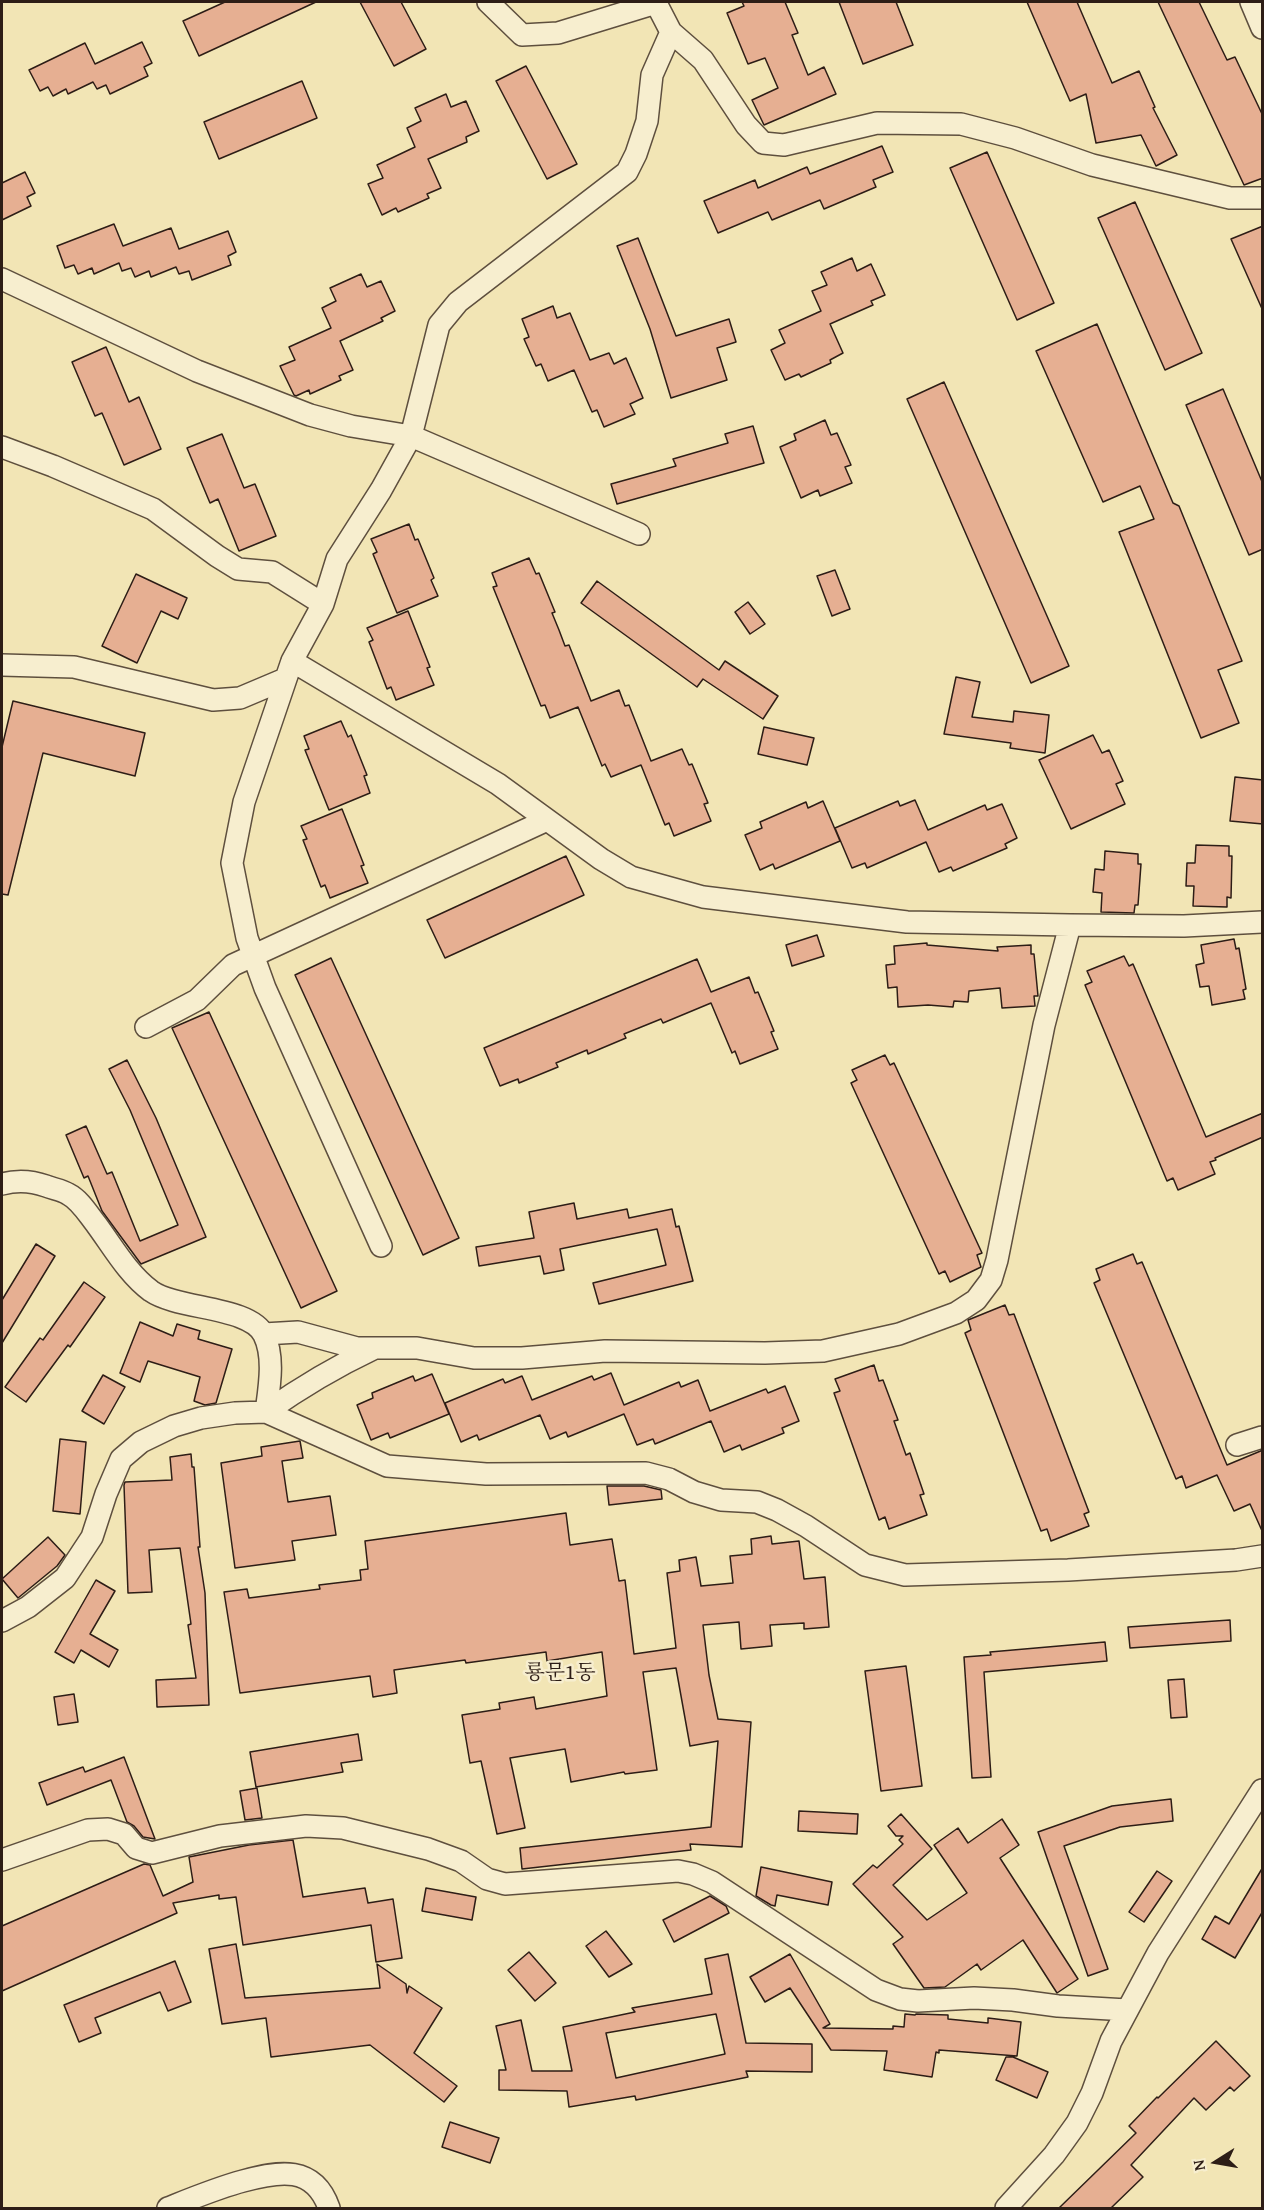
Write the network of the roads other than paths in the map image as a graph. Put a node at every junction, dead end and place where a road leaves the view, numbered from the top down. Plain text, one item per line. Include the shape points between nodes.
1 (488, 2) edge
2 (657, 2) edge
3 (1251, 2) edge
4 (1263, 28) edge
5 (671, 32) junction
6 (1263, 198) edge
7 (2, 279) edge
8 (411, 436) junction
9 (2, 447) edge
10 (639, 534) dead end
11 (323, 604) junction
12 (2, 665) edge
13 (289, 670) junction
14 (547, 820) junction
15 (1263, 922) edge
16 (1070, 926) junction
17 (253, 954) junction
18 (146, 1027) dead end
19 (2, 1184) edge
20 (381, 1246) dead end
21 (264, 1334) junction
22 (376, 1347) junction
23 (266, 1412) junction
24 (1263, 1437) edge
25 (1237, 1445) dead end
26 (1263, 1556) edge
27 (2, 1621) edge
28 (1263, 1790) edge
29 (2, 1860) edge
30 (1127, 2010) junction
31 (168, 2208) edge
32 (329, 2208) edge
33 (1006, 2208) edge

1 - 2 street via 522,35 558,33
2 - 5 street
3 - 4 street
5 - 6 street via 703,60 746,125 763,143 784,145 877,123 961,124 1092,165 1230,198
5 - 8 street via 652,75 647,121 627,172 458,302 439,325
7 - 8 street via 197,371 310,415
8 - 10 street
8 - 11 street via 337,559
9 - 11 street via 153,509 238,569 272,572
11 - 13 street
12 - 13 street via 74,667 213,700 240,698
13 - 14 street via 498,784
13 - 17 street via 244,802 232,863
14 - 16 street via 631,877 703,897 907,922
14 - 17 street
15 - 16 street
16 - 22 street via 1044,1025 997,1260 991,1280 976,1300 956,1313 899,1334 823,1351 605,1351 474,1358 417,1348
17 - 18 street via 233,965 197,1000
17 - 20 street
19 - 21 street via 35,1182 69,1194 132,1274 153,1292 250,1320
21 - 22 street via 298,1332 357,1348
21 - 23 street via 270,1356
22 - 23 street via 295,1391
23 - 26 street via 387,1466 486,1474 646,1473 721,1500 757,1502 806,1526 865,1565 905,1575 1068,1570
23 - 27 street via 201,1418 141,1442 121,1459 92,1537 65,1578 28,1607
24 - 25 street
28 - 30 street via 1158,1953
29 - 30 street via 88,1830 108,1828 124,1834 136,1848 152,1853 220,1836 306,1826 343,1828 428,1848 505,1884 678,1871 712,1882 876,1990 900,1999 975,1998
30 - 33 street via 1077,2123
31 - 32 street via 211,2190 272,2173 310,2181 325,2195

